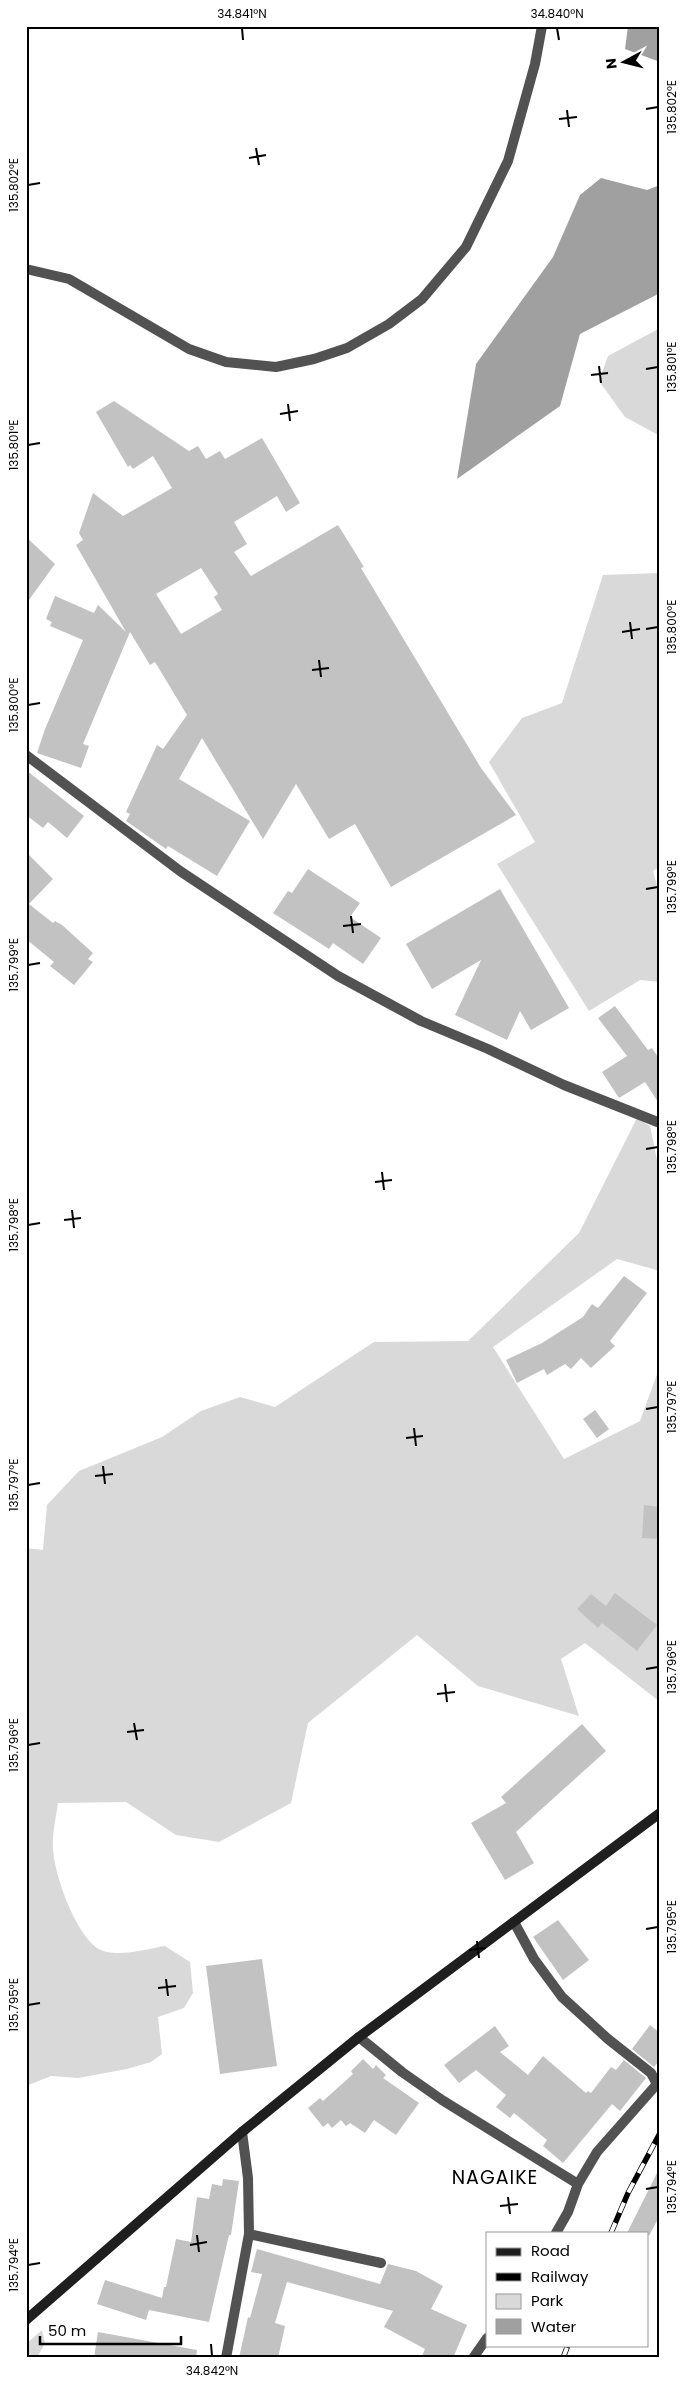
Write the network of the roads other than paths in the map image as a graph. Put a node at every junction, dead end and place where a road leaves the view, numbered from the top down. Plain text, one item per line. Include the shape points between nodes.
1 (542, 26) edge
2 (26, 269) edge
3 (26, 755) edge
4 (660, 1123) edge
5 (660, 1813) edge
6 (514, 1922) junction
7 (359, 2037) junction
8 (658, 2085) edge
9 (242, 2132) junction
10 (578, 2184) junction
11 (557, 2232) edge
12 (249, 2234) junction
13 (380, 2263) dead end
14 (26, 2320) edge
15 (486, 2339) edge
16 (226, 2358) edge
17 (473, 2358) edge

1 - 2 street via 508,161 466,247 422,299 389,324 347,348 276,367 226,362 189,350 70,279
3 - 4 street via 180,871 338,976 421,1021 564,1085
5 - 6 street
6 - 7 street
6 - 8 street via 534,1960 562,1997 651,2073
7 - 9 street
7 - 10 street via 442,2100
8 - 10 street via 597,2152
9 - 12 street via 248,2178
9 - 14 street
10 - 11 street
12 - 13 street
12 - 16 street
15 - 17 street

